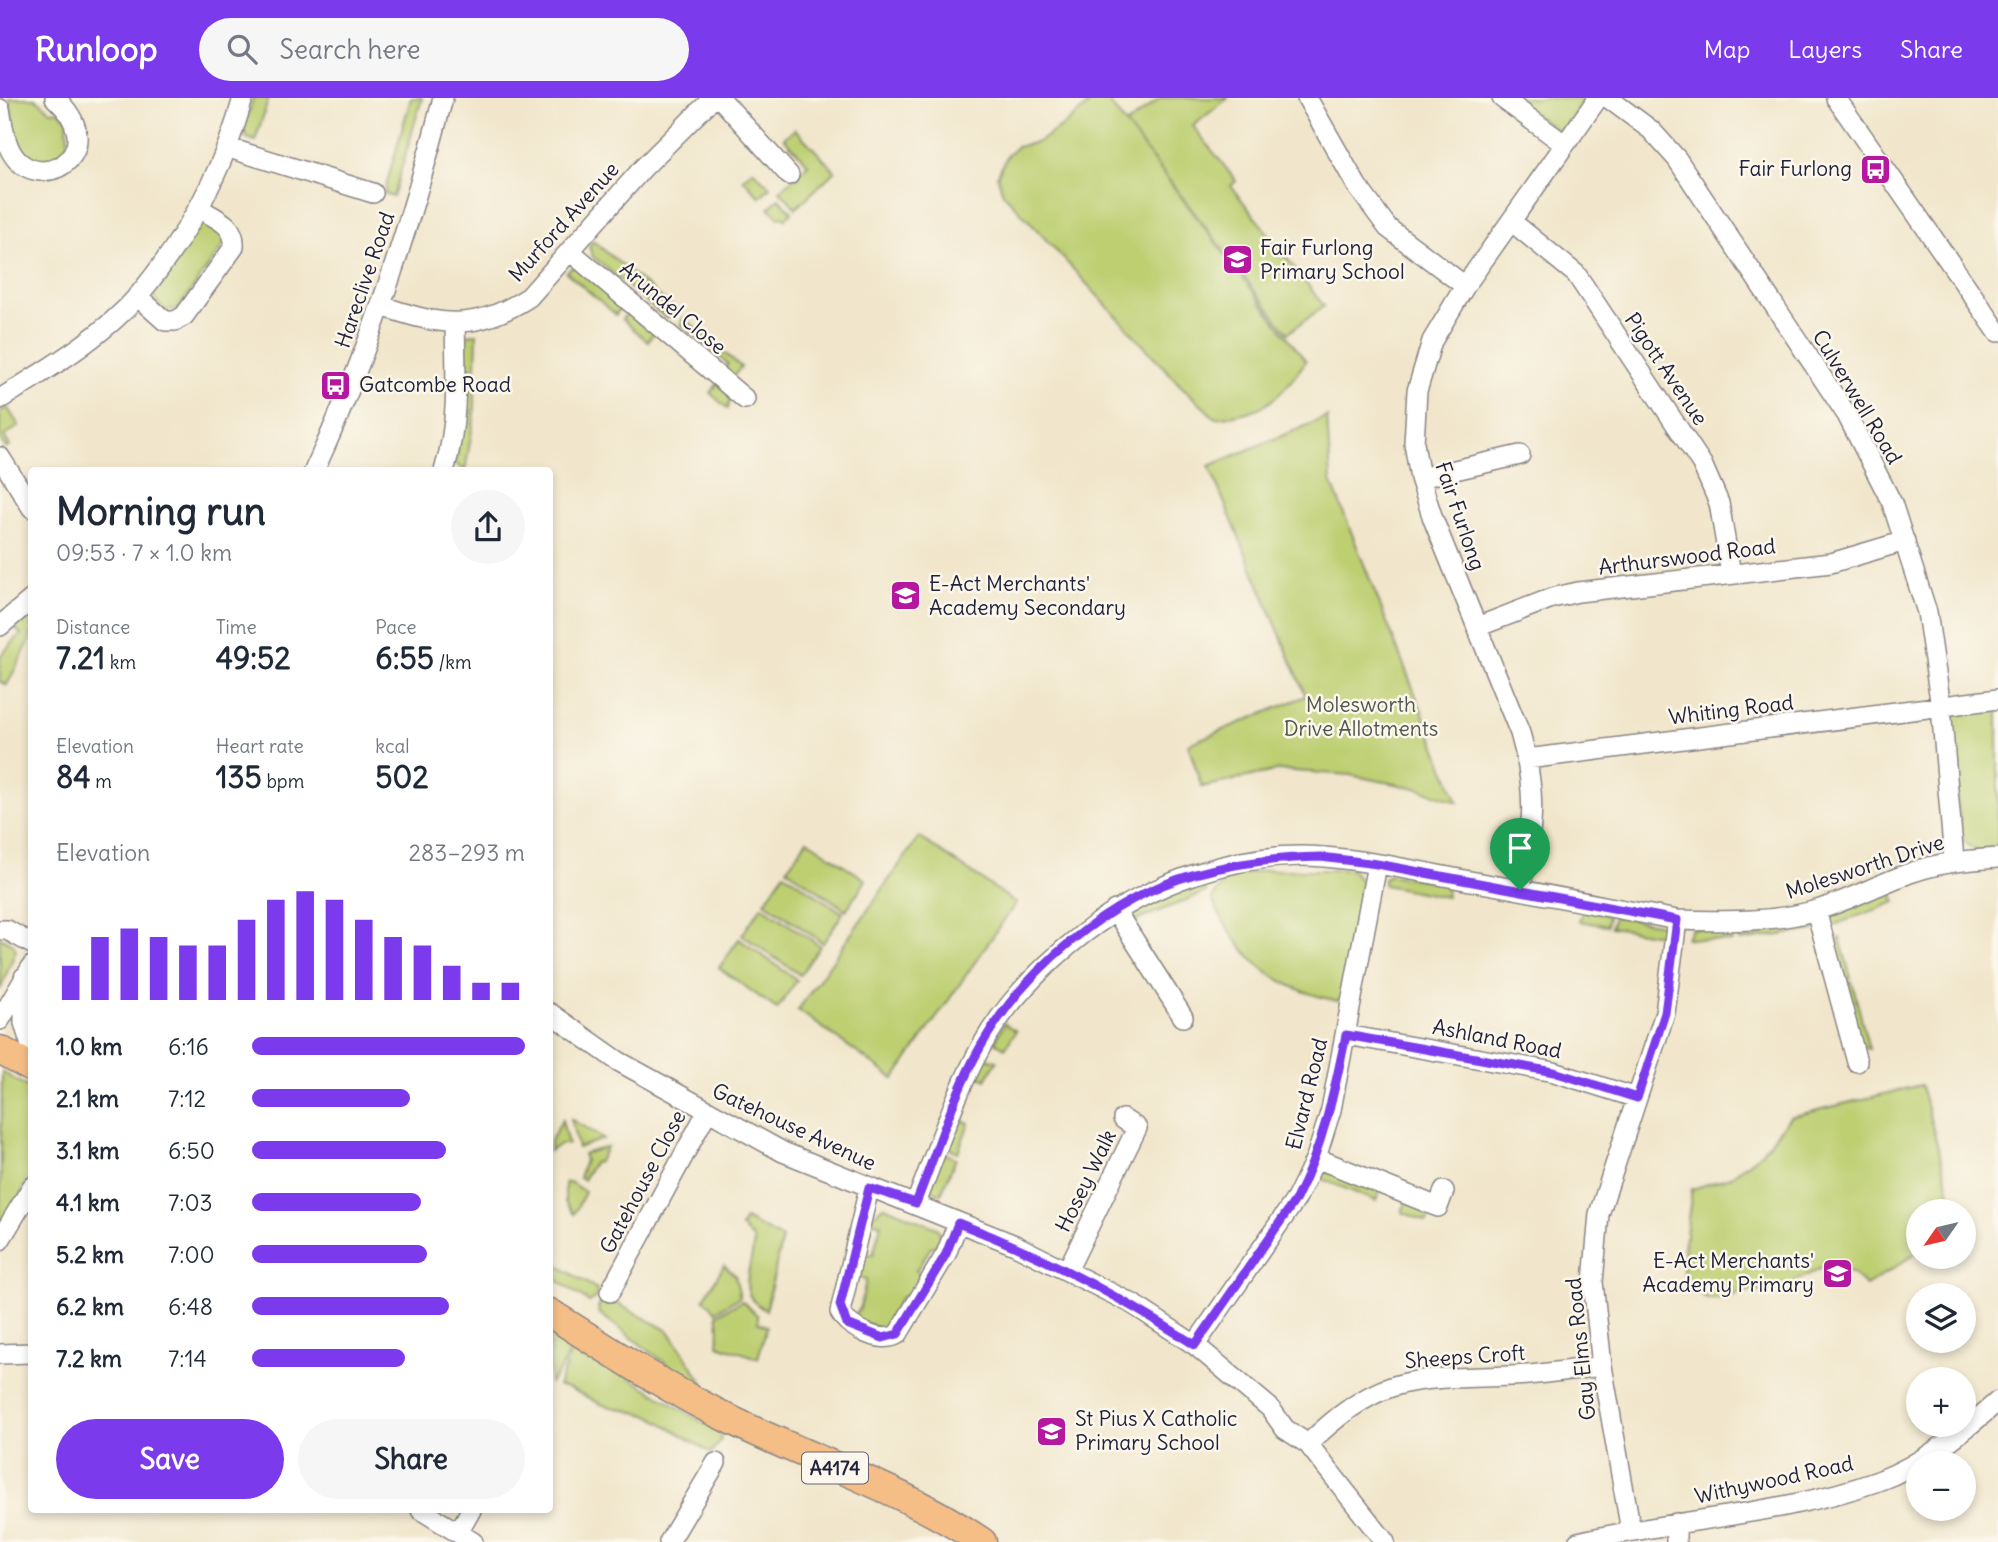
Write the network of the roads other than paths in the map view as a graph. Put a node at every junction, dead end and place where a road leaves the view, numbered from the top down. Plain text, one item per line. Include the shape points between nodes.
1 (55, 98) edge
2 (243, 98) edge
3 (443, 98) edge
4 (713, 98) edge
5 (720, 98) edge
6 (1307, 98) edge
7 (1502, 98) edge
8 (1598, 98) edge
9 (1608, 98) edge
10 (1836, 98) edge
11 (0, 109) edge
12 (1564, 144) junction
13 (229, 148) junction
14 (789, 175) dead end
15 (373, 193) dead end
16 (200, 209) junction
17 (1511, 221) junction
18 (571, 252) junction
19 (1465, 286) junction
20 (137, 296) junction
21 (382, 306) junction
22 (455, 324) junction
23 (1998, 332) edge
24 (0, 399) edge
25 (745, 400) dead end
26 (1520, 455) dead end
27 (0, 457) edge
28 (316, 467) edge
29 (445, 467) edge
30 (1420, 478) junction
31 (28, 502) edge
32 (1905, 541) junction
33 (1731, 574) junction
34 (28, 602) edge
35 (0, 626) edge
36 (1477, 627) junction
37 (1998, 699) edge
38 (1941, 707) junction
39 (1527, 759) junction
40 (1998, 858) edge
41 (1954, 860) junction
42 (1377, 864) junction
43 (1520, 890) junction
44 (1115, 910) junction
45 (1816, 910) junction
46 (1677, 920) junction
47 (0, 930) edge
48 (28, 942) edge
49 (28, 971) edge
50 (553, 1015) edge
51 (1183, 1017) dead end
52 (0, 1020) edge
53 (1346, 1035) junction
54 (28, 1036) edge
55 (0, 1050) edge
56 (1857, 1062) dead end
57 (28, 1066) edge
58 (1637, 1098) junction
59 (707, 1112) junction
60 (1137, 1127) dead end
61 (1316, 1158) junction
62 (869, 1188) junction
63 (28, 1194) edge
64 (916, 1203) junction
65 (1438, 1206) dead end
66 (958, 1223) junction
67 (0, 1240) edge
68 (1068, 1269) junction
69 (622, 1283) dead end
70 (553, 1294) edge
71 (553, 1315) edge
72 (1195, 1345) junction
73 (28, 1353) edge
74 (0, 1354) edge
75 (1602, 1366) junction
76 (687, 1395) junction
77 (1998, 1401) edge
78 (1308, 1444) junction
79 (716, 1462) dead end
80 (426, 1513) edge
81 (470, 1513) edge
82 (1631, 1531) junction
83 (1676, 1532) edge
84 (465, 1537) edge
85 (1587, 1541) edge
86 (669, 1542) edge
87 (982, 1542) edge
88 (1385, 1542) edge

1 - 11 street via 71,112 77,143 72,157 60,167 46,170 31,170 17,159 7,144
2 - 13 street
3 - 21 street, Hareclive Road
4 - 18 street, Murford Avenue via 643,168
5 - 14 street
6 - 19 street via 1357,186 1388,228
7 - 12 street
8 - 12 street, Fair Furlong
9 - 32 street, Culverwell Road via 1651,131 1676,159 1847,415 1892,503
10 - 23 street
12 - 17 street, Fair Furlong
13 - 15 street
13 - 16 street
16 - 20 street
16 - 20 street via 230,227 234,247 184,316 175,321 165,321
17 - 19 street, Fair Furlong
17 - 33 street, Pigott Avenue via 1576,274 1702,464 1720,503
18 - 22 street, Murford Avenue via 529,298 510,310
18 - 25 street, Arundel Close
19 - 30 street, Fair Furlong via 1432,341 1417,391 1414,443
20 - 24 street via 61,359
21 - 22 street, Murford Avenue
21 - 28 street, Hareclive Road
22 - 29 street via 455,407
26 - 30 street
27 - 31 street
30 - 36 street, Fair Furlong
32 - 33 street, Arthurswood Road via 1831,563
32 - 38 street, Culverwell Road via 1927,612
33 - 36 street, Arthurswood Road via 1565,595
34 - 35 street
36 - 39 street, Fair Furlong
37 - 38 street, Whiting Road
38 - 39 street, Whiting Road
38 - 41 street, Culverwell Road
39 - 43 street, Fair Furlong via 1534,794 1533,824
40 - 41 street, Molesworth Drive
41 - 45 street, Molesworth Drive
42 - 43 street, Molesworth Drive
42 - 44 street, Molesworth Drive via 1321,857 1253,861 1194,874
42 - 53 street, Elvard Road
43 - 46 street, Molesworth Drive
44 - 51 street
44 - 64 street, Molesworth Drive via 1037,973 996,1023 967,1073
45 - 46 street, Molesworth Drive via 1773,919
45 - 56 street
46 - 58 street, Gay Elms Road via 1665,1013
47 - 48 street
49 - 52 street
49 - 54 street via 24,1023
50 - 59 street, Gatehouse Avenue via 618,1061
53 - 58 street, Ashland Road via 1554,1072
53 - 61 street, Elvard Road
55 - 57 highway
58 - 75 street, Gay Elms Road via 1599,1214 1593,1292
59 - 62 street, Gatehouse Avenue via 783,1152
59 - 69 street, Gatehouse Close
60 - 68 street, Hosey Walk
61 - 65 street
61 - 72 street, Elvard Road via 1296,1199
62 - 64 street, Gatehouse Avenue
62 - 66 street via 840,1305 847,1324 867,1332 883,1338 898,1334 946,1254
63 - 67 street
64 - 66 street, Gatehouse Avenue
66 - 68 street, Gatehouse Avenue
68 - 72 street, Gatehouse Avenue
70 - 76 highway, A4174
71 - 76 highway, A4174
72 - 78 street, Gatehouse Avenue via 1270,1408 1290,1434
73 - 74 street
75 - 78 street, Sheeps Croft via 1529,1375 1412,1380 1364,1398 1340,1413
75 - 82 street, Gay Elms Road
76 - 87 highway, A4174 via 752,1430 927,1509
77 - 83 street, Withywood Road via 1931,1452 1879,1481
78 - 88 street, Gatehouse Avenue
79 - 86 street
80 - 84 street
81 - 84 street
82 - 83 street, Withywood Road
82 - 85 street, Withywood Road

